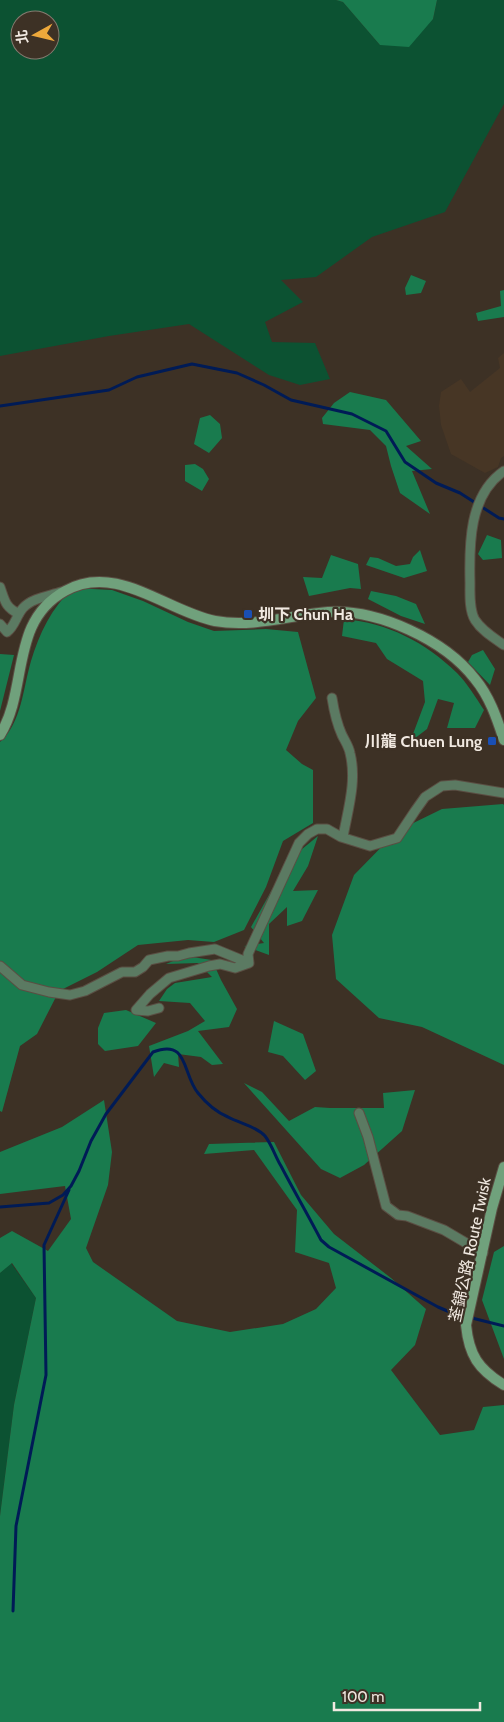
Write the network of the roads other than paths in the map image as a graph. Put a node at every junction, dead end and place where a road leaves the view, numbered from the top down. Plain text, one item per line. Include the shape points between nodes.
1 (504, 471) edge
2 (0, 587) edge
3 (66, 590) junction
4 (19, 614) junction
5 (0, 624) edge
6 (504, 645) edge
7 (332, 698) dead end
8 (0, 735) edge
9 (504, 740) edge
10 (504, 793) edge
11 (343, 837) junction
12 (249, 963) junction
13 (0, 966) edge
14 (159, 1008) dead end
15 (359, 1114) dead end
16 (504, 1167) edge
17 (482, 1253) junction
18 (504, 1385) edge

1 - 6 street via 485,490 474,517 469,548 470,602 474,619
2 - 4 street via 6,606
3 - 4 street via 31,602
3 - 8 main road via 44,607 29,631 10,713
3 - 9 main road via 89,583 114,583 196,616 227,622 255,622 331,612 381,620 429,640 462,663 486,693
4 - 5 street via 13,628 7,632
7 - 11 street via 350,753 353,775
10 - 11 street via 442,786 425,797 397,838 370,846
11 - 12 street via 317,829 299,843 248,954
12 - 13 street via 215,949 168,956 150,960 136,972 122,972 86,992 70,995 22,985
12 - 14 street via 235,968 220,964 209,966 168,978 136,1010
15 - 17 street via 386,1206 398,1215 444,1230
16 - 17 main road, 荃錦公路 Route Twisk
17 - 18 main road, 荃錦公路 Route Twisk via 466,1325 468,1342 481,1368

